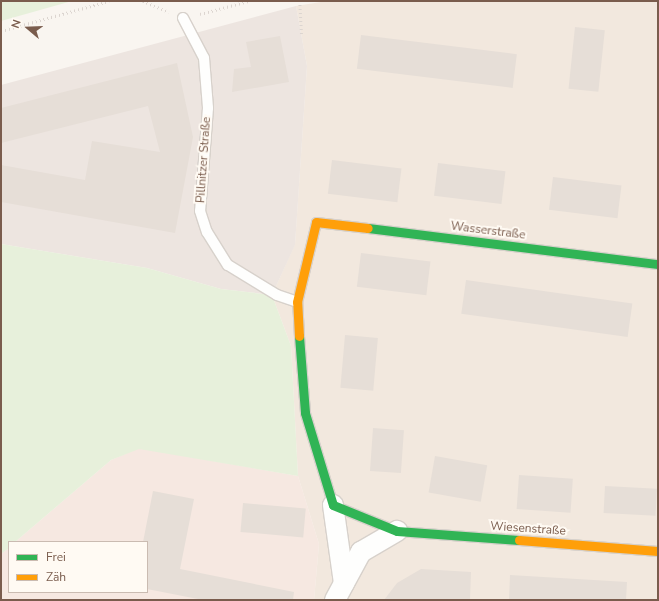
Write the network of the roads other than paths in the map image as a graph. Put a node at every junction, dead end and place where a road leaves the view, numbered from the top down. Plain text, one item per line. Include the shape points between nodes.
1 (183, 18) road end
2 (658, 264) edge
3 (298, 302) junction
4 (333, 505) junction
5 (397, 531) junction
6 (658, 551) edge
7 (340, 591) edge

1 - 3 lane, Pillnitzer Straße via 204,58 208,108 200,211 207,232 228,265 277,295
2 - 3 street, Wasserstraße via 316,222
3 - 4 street via 305,413
4 - 5 street
4 - 7 street
5 - 6 street, Wiesenstraße
5 - 7 street via 362,552

